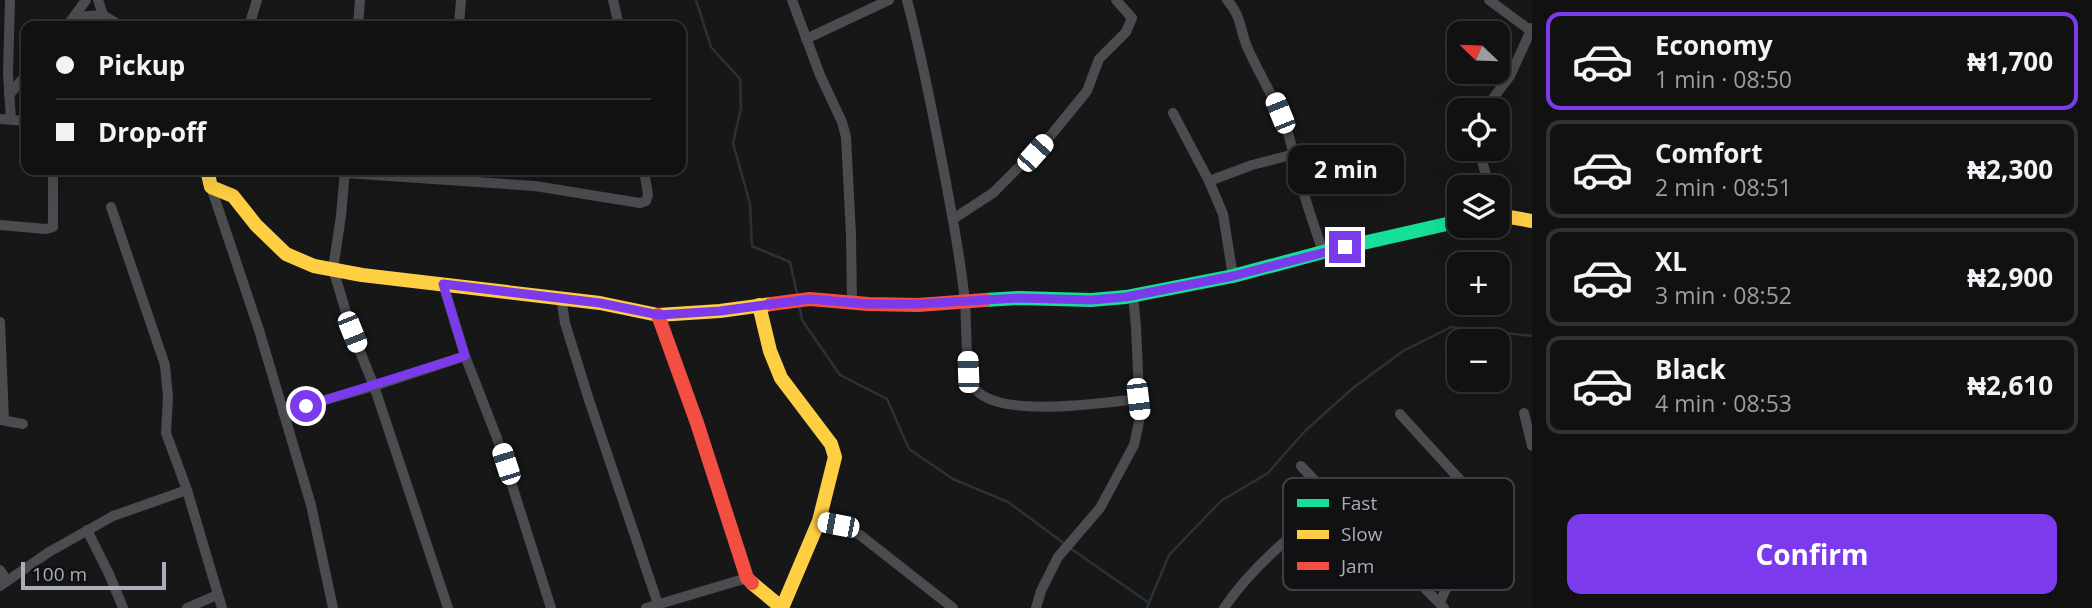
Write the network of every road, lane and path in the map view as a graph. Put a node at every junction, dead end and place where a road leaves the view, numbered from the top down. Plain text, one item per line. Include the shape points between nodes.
1 (10, 0) edge
2 (86, 0) edge
3 (97, 0) edge
4 (257, 0) edge
5 (360, 0) edge
6 (461, 0) edge
7 (613, 0) edge
8 (792, 0) edge
9 (888, 0) edge
10 (907, 0) edge
11 (1116, 0) edge
12 (1227, 0) edge
13 (1489, 0) edge
14 (103, 15) junction
15 (75, 17) junction
16 (71, 21) edge
17 (113, 21) edge
18 (251, 21) edge
19 (358, 21) edge
20 (459, 21) edge
21 (618, 21) edge
22 (1531, 29) edge
23 (806, 39) junction
24 (4, 73) edge
25 (21, 81) edge
26 (9, 95) junction
27 (1493, 98) edge
28 (1173, 113) dead end
29 (6, 119) edge
30 (1295, 154) junction
31 (52, 175) edge
32 (209, 175) edge
33 (345, 175) edge
34 (396, 175) edge
35 (646, 175) edge
36 (1209, 181) junction
37 (211, 187) junction
38 (111, 207) dead end
39 (1510, 217) edge
40 (953, 219) junction
41 (1532, 221) edge
42 (1447, 224) edge
43 (0, 225) edge
44 (1323, 252) junction
45 (333, 269) junction
46 (1233, 276) junction
47 (443, 284) junction
48 (1133, 295) junction
49 (561, 298) junction
50 (965, 302) junction
51 (852, 303) junction
52 (762, 304) junction
53 (659, 315) junction
54 (0, 322) edge
55 (465, 356) junction
56 (374, 386) junction
57 (1138, 399) junction
58 (284, 412) junction
59 (1524, 413) dead end
60 (1400, 414) dead end
61 (2, 419) edge
62 (23, 424) dead end
63 (1532, 446) edge
64 (1301, 466) dead end
65 (1312, 478) edge
66 (1458, 478) edge
67 (187, 490) junction
68 (819, 521) junction
69 (87, 530) junction
70 (1283, 544) edge
71 (0, 570) edge
72 (747, 578) junction
73 (4, 583) edge
74 (1427, 590) edge
75 (217, 595) junction
76 (665, 604) edge
77 (1442, 605) edge
78 (123, 608) edge
79 (187, 608) edge
80 (222, 608) edge
81 (332, 608) edge
82 (448, 608) edge
83 (551, 608) edge
84 (646, 608) edge
85 (953, 608) edge
86 (1036, 608) edge
87 (1224, 608) edge

1 - 24 street
2 - 15 street
3 - 14 street
4 - 18 street
5 - 19 street
6 - 20 street
7 - 21 street
8 - 23 street
9 - 23 street
10 - 40 street
11 - 40 street via 1132,18 1126,32 1099,59 1087,91 993,193
12 - 30 street via 1241,23
13 - 22 street
14 - 15 street
14 - 17 street
15 - 16 street
22 - 27 street via 1510,76
23 - 51 street via 846,137
24 - 26 street
25 - 26 street
26 - 29 street
28 - 36 street
30 - 36 street
30 - 44 street
31 - 43 street via 53,227
32 - 37 street
33 - 45 street
34 - 35 street via 535,186 640,203 648,195
36 - 46 street via 1223,214
37 - 45 street via 233,196 286,254
37 - 58 street
38 - 67 street via 166,365 166,433
39 - 41 street
40 - 50 street
42 - 44 street
44 - 46 street
45 - 47 street
45 - 56 street
46 - 48 street
47 - 49 street
47 - 55 street
48 - 50 street
48 - 57 street
49 - 53 street
49 - 76 street via 589,400
50 - 51 street
50 - 57 street via 968,372 981,394 1011,406
51 - 52 street via 810,299
52 - 53 street
52 - 68 street via 770,351 781,378 831,444 835,457
53 - 72 street
54 - 61 street
55 - 56 street
55 - 83 street via 497,438
56 - 58 street
56 - 82 street
57 - 86 street via 1140,417 1134,446 1100,508 1058,557
58 - 81 street via 311,505
59 - 63 street
60 - 66 street
61 - 62 street
64 - 65 street
67 - 69 street
67 - 75 street
68 - 72 street via 782,608
68 - 85 street via 860,535
69 - 73 street
69 - 78 street
70 - 87 street
71 - 73 street
72 - 76 street
74 - 77 street
75 - 79 street
75 - 80 street
76 - 84 street

